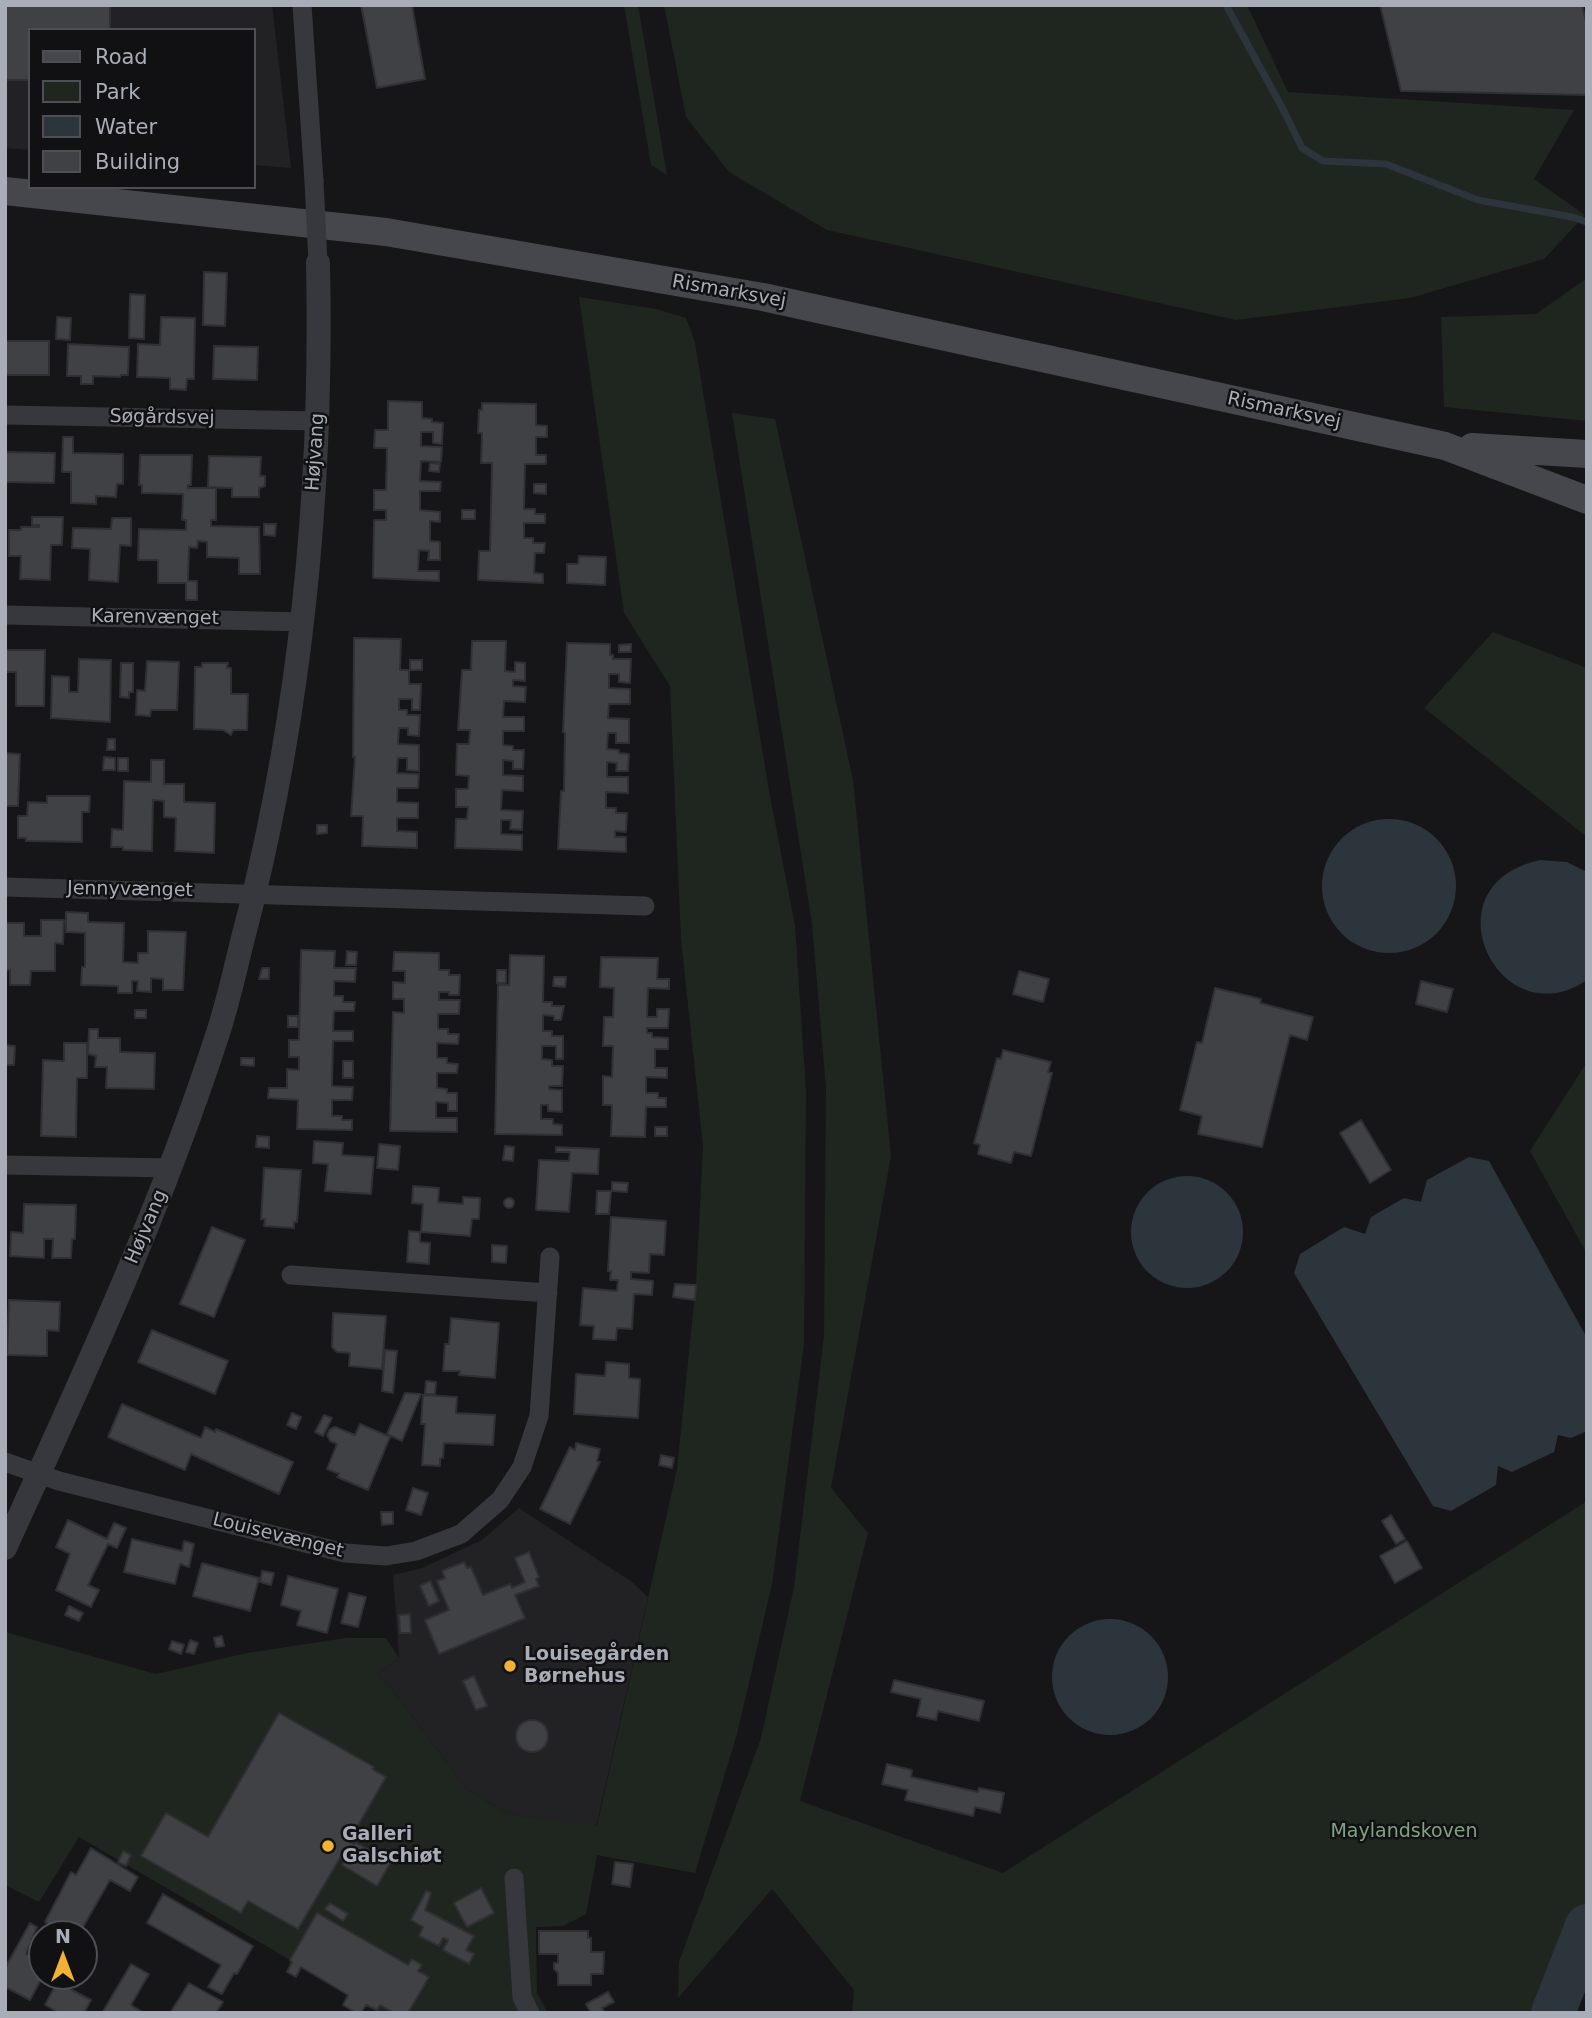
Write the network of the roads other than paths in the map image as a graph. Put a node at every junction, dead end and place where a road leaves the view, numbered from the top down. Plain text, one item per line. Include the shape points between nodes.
1 (302, 5) edge
2 (5, 191) edge
3 (318, 263) joint
4 (5, 415) edge
5 (318, 421) junction
6 (1445, 446) junction
7 (1587, 454) edge
8 (1587, 500) edge
9 (5, 615) edge
10 (304, 622) junction
11 (5, 887) edge
12 (255, 894) junction
13 (645, 906) dead end
14 (5, 1165) edge
15 (172, 1168) junction
16 (550, 1256) dead end
17 (291, 1275) dead end
18 (548, 1293) junction
19 (5, 1462) edge
20 (39, 1474) junction
21 (5, 1548) edge
22 (514, 1878) dead end
23 (530, 2013) edge

1 - 3 street, Højvang, bridge
2 - 6 main road, Rismarksvej via 386,232 763,297
3 - 5 street, Højvang
4 - 5 street, Søgårdsvej
5 - 10 street, Højvang
6 - 7 main road, Rismarksvej
6 - 8 main road, Rismarksvej
9 - 10 street, Karenvænget
10 - 12 street, Højvang via 287,739
11 - 12 street, Jennyvænget
12 - 13 street
12 - 15 street, Højvang via 217,1036
14 - 15 street
15 - 20 street, Højvang
16 - 18 street, Louisevænget
17 - 18 street
18 - 20 street, Louisevænget via 539,1416 522,1467 500,1500 461,1534 416,1551 386,1556 345,1553
19 - 20 street, Louisevænget
20 - 21 street, Højvang
22 - 23 street via 522,1997

